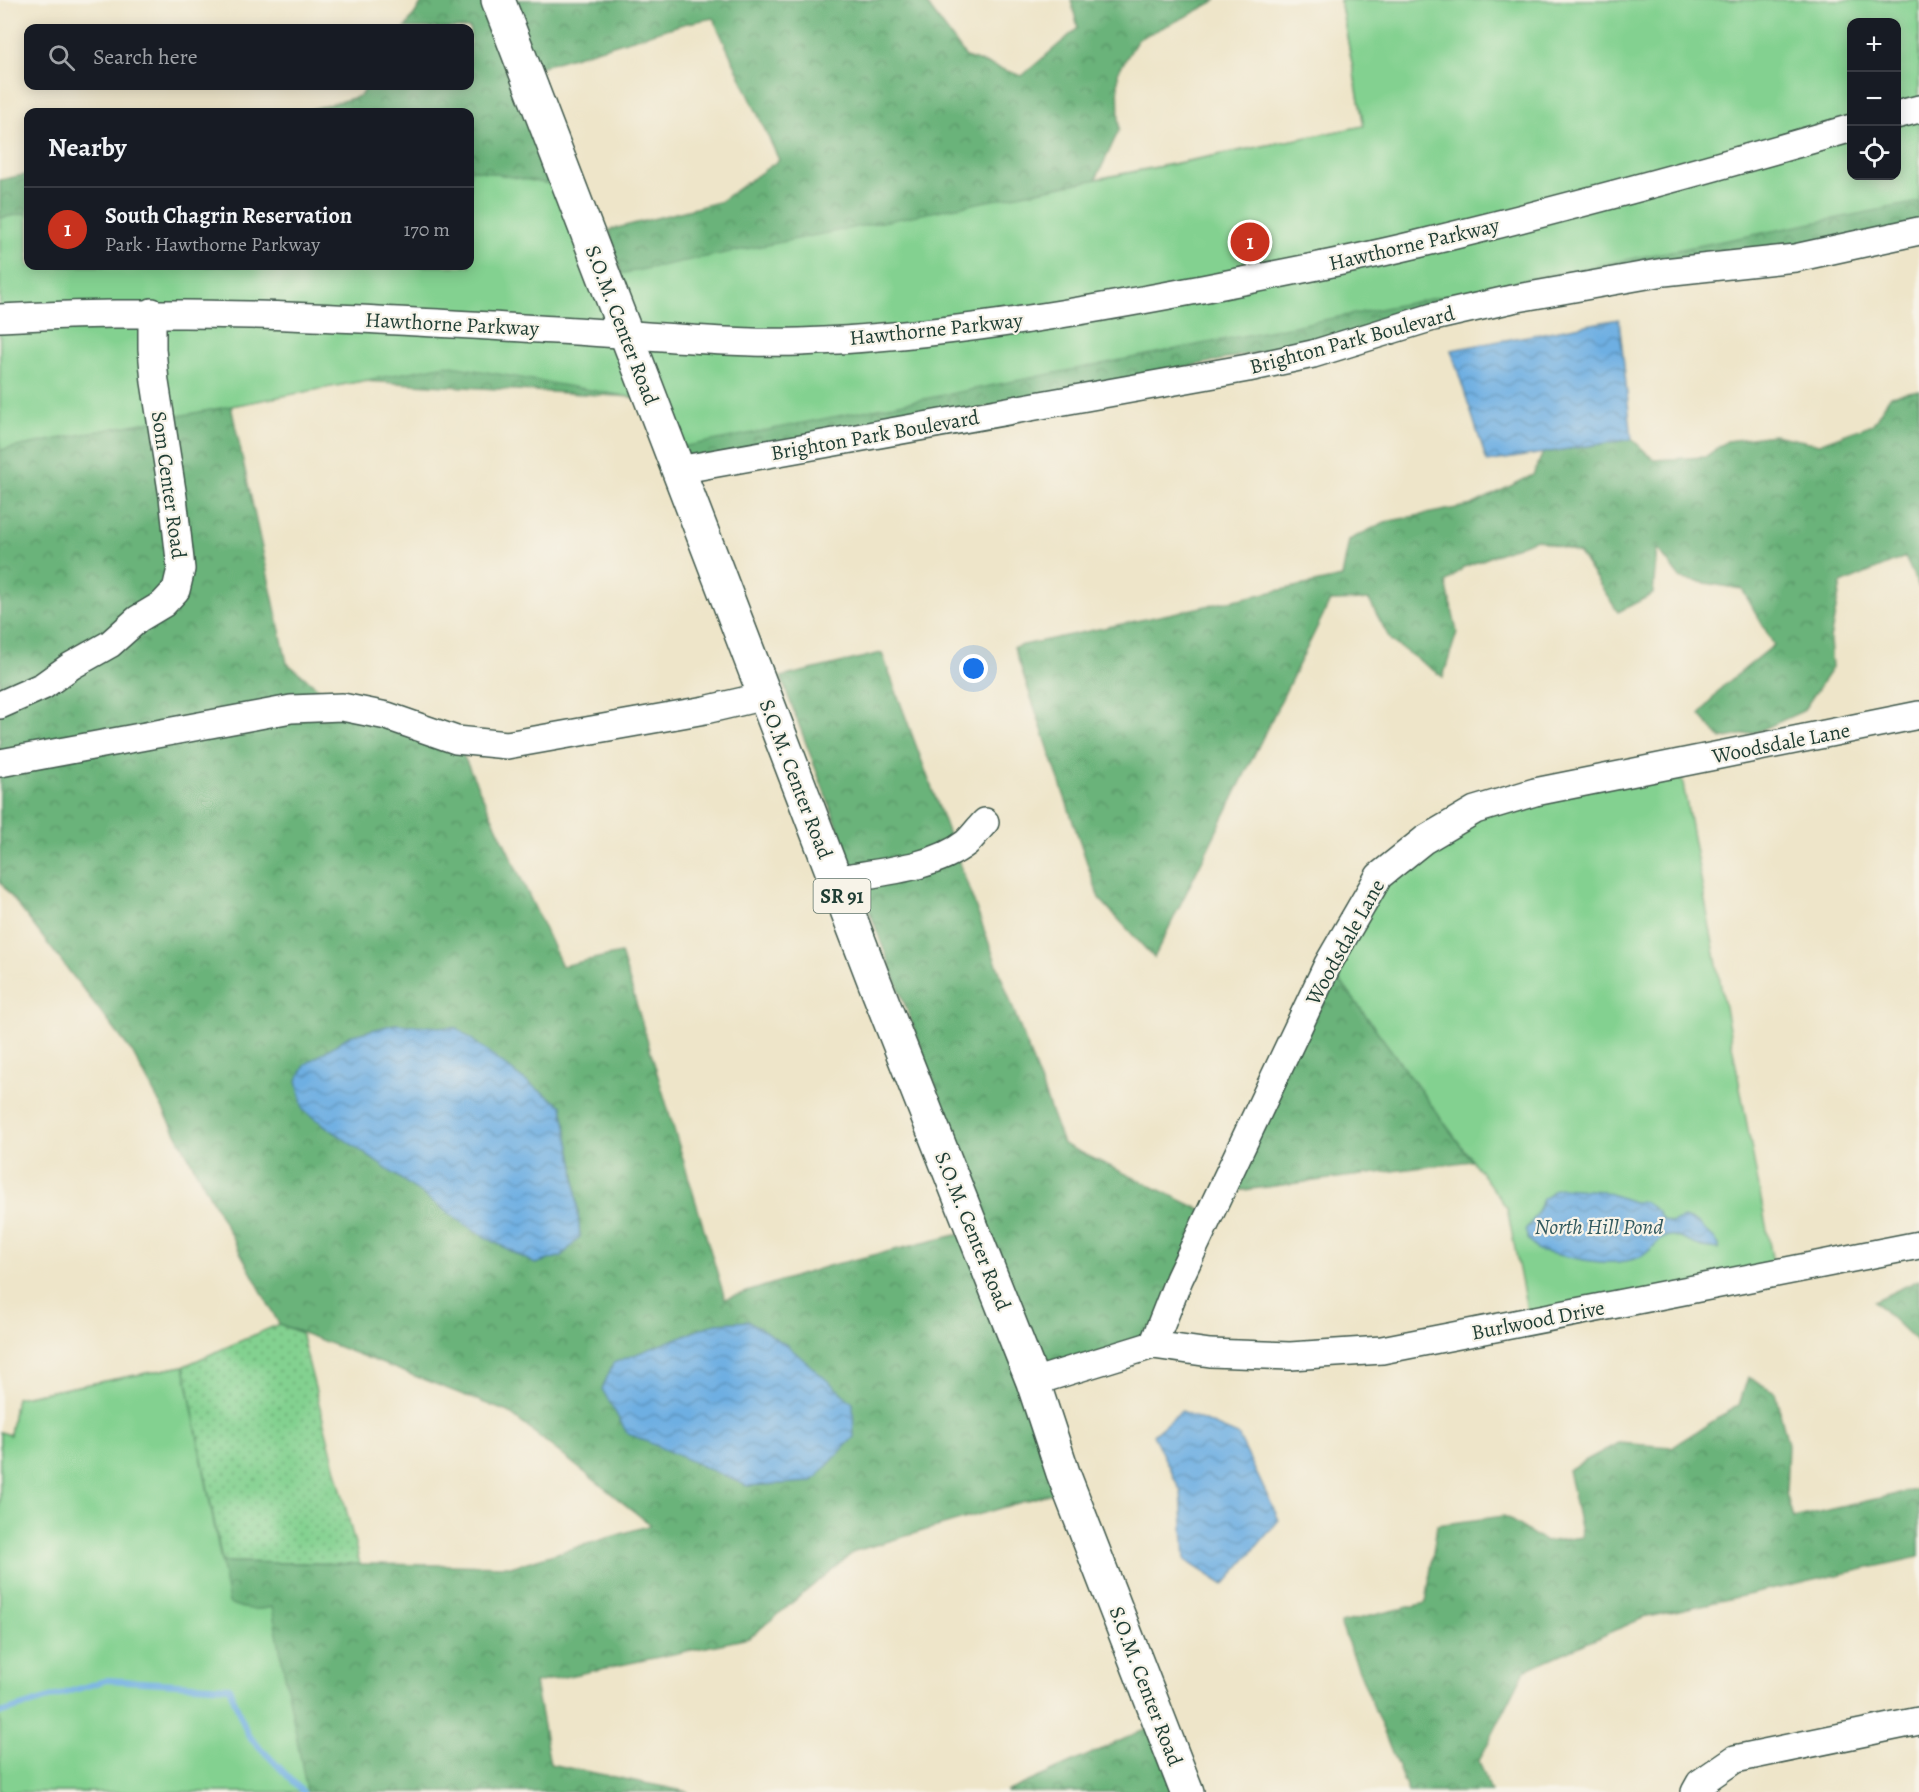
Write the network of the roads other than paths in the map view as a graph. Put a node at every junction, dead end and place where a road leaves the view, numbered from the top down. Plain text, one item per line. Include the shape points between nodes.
1 (498, 0) edge
2 (1919, 109) edge
3 (1901, 114) edge
4 (1847, 129) edge
5 (1919, 231) edge
6 (152, 312) junction
7 (0, 318) edge
8 (626, 336) junction
9 (678, 470) junction
10 (765, 696) junction
11 (0, 705) edge
12 (1919, 715) edge
13 (0, 764) edge
14 (984, 822) dead end
15 (835, 880) junction
16 (1919, 1245) edge
17 (1153, 1345) junction
18 (1033, 1382) junction
19 (1919, 1721) edge
20 (1187, 1792) edge
21 (1695, 1792) edge

1 - 8 main road, S.O.M. Center Road / SR 91
2 - 3 street
4 - 8 street, Hawthorne Parkway via 1411,246 1083,310 932,333 860,339 793,342
5 - 9 street, Brighton Park Boulevard via 1795,258 1664,272 1512,300 1433,317 1313,354 1248,368
6 - 7 street, Hawthorne Parkway
6 - 8 street, Hawthorne Parkway via 309,316
6 - 11 street, Som Center Road via 155,382 181,569 176,590 110,644 43,686
8 - 9 main road, S.O.M. Center Road / SR 91
9 - 10 main road, S.O.M. Center Road / SR 91
10 - 13 street via 507,744 456,740 387,716 342,707 291,709
10 - 15 main road, S.O.M. Center Road / SR 91
12 - 17 street, Woodsdale Lane via 1535,792 1475,810 1434,834 1379,876 1328,964 1179,1279
14 - 15 street via 967,842 950,853 922,863
15 - 18 main road, S.O.M. Center Road / SR 91
16 - 17 street, Burlwood Drive via 1382,1350 1282,1355 1210,1353
17 - 18 street
18 - 20 main road, S.O.M. Center Road / SR 91 via 1063,1473
19 - 21 street via 1735,1759 1700,1783

